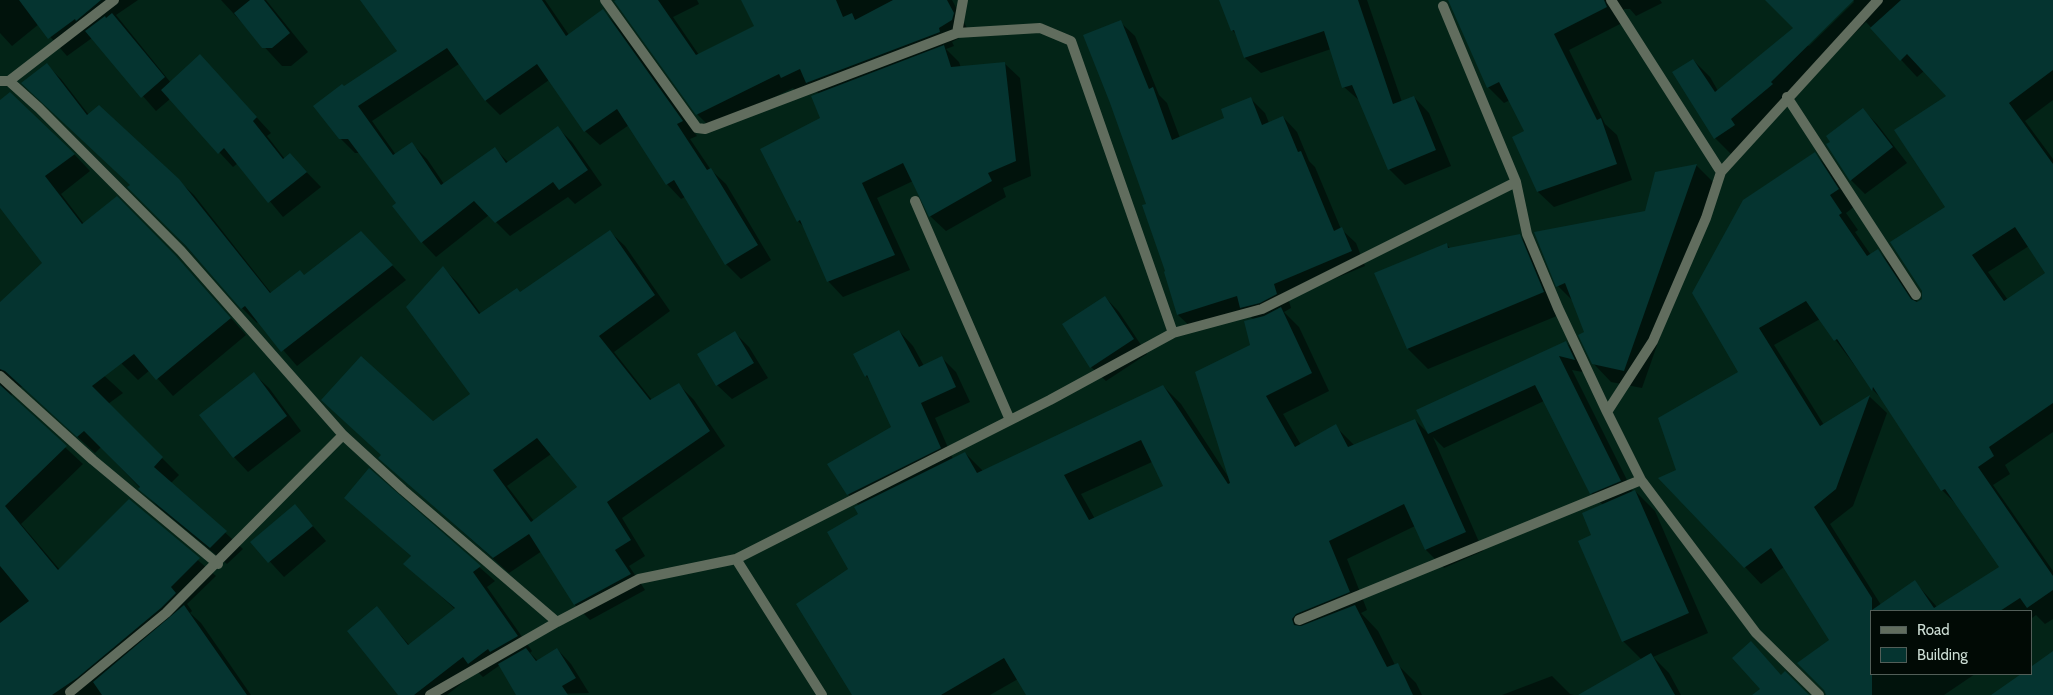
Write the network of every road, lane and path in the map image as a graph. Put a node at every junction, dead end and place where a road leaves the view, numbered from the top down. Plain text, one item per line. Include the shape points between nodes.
1 (114, 0) edge
2 (605, 0) edge
3 (963, 0) edge
4 (1611, 0) edge
5 (1878, 0) edge
6 (1443, 6) dead end
7 (957, 33) junction
8 (5, 81) edge
9 (1787, 97) junction
10 (1721, 172) junction
11 (1516, 182) junction
12 (915, 202) dead end
13 (1916, 295) dead end
14 (1173, 334) junction
15 (0, 376) edge
16 (1607, 412) junction
17 (1010, 420) junction
18 (343, 435) junction
19 (1641, 480) junction
20 (736, 559) junction
21 (218, 564) junction
22 (1299, 620) dead end
23 (557, 622) junction
24 (70, 692) dead end
25 (430, 695) edge
26 (822, 695) edge
27 (1819, 695) edge

1 - 8 street
2 - 7 street via 697,128 705,129
3 - 7 street
4 - 10 street
5 - 9 street
6 - 11 street
7 - 14 street via 1040,28 1071,41
8 - 18 street via 39,108 181,251
9 - 10 street
9 - 13 street
10 - 16 street via 1706,218 1653,341
11 - 14 street via 1262,309
11 - 16 street via 1527,234
12 - 17 street
14 - 17 street
15 - 21 street via 92,460
16 - 19 street
17 - 20 street
18 - 21 street
18 - 23 street
19 - 22 street
19 - 27 street via 1756,633
20 - 23 street via 639,579
20 - 26 street
21 - 24 street via 166,613
23 - 25 street

